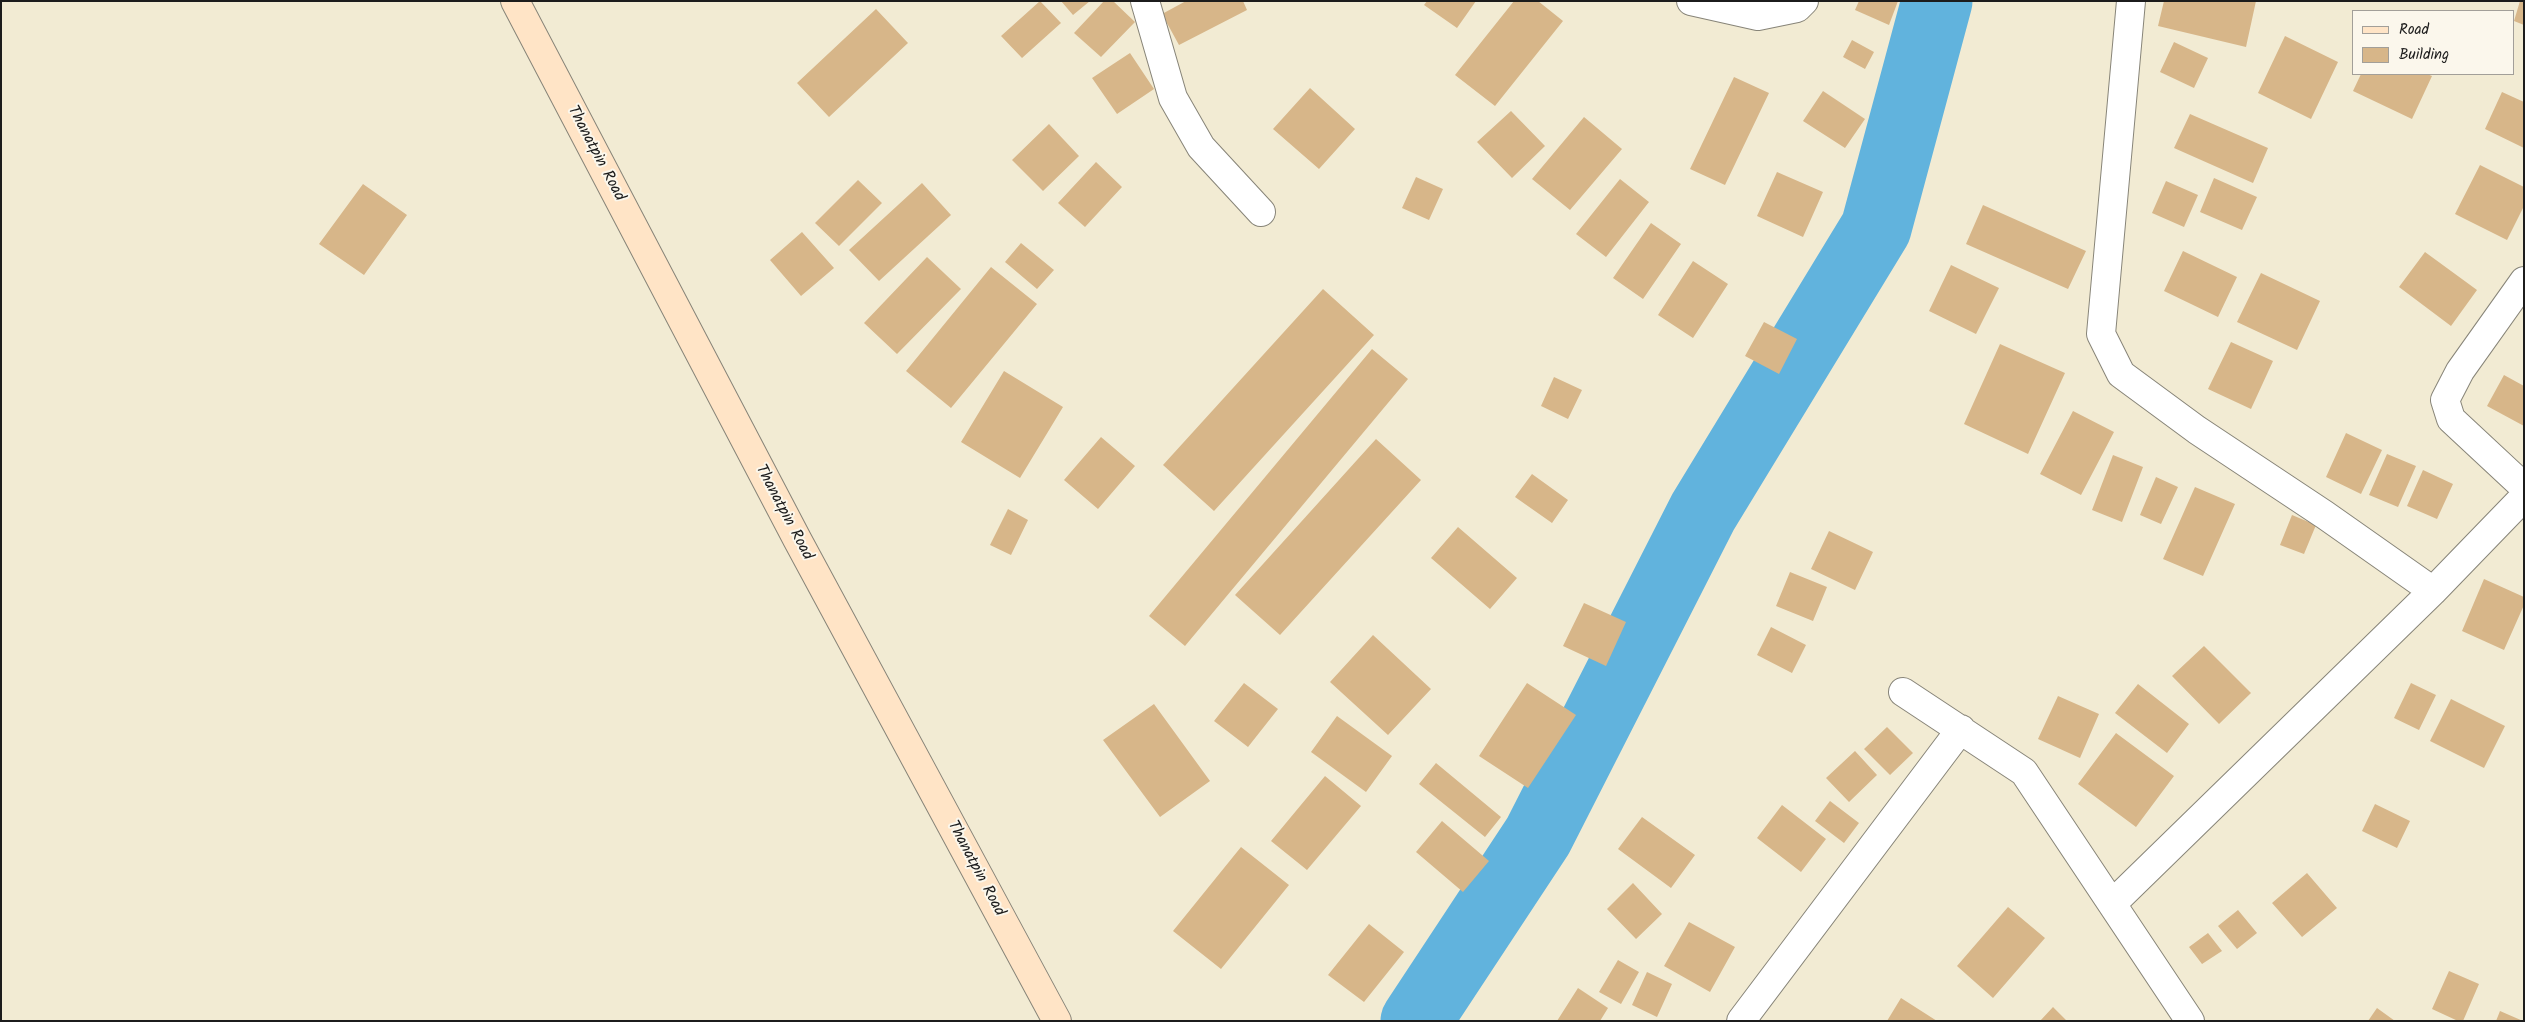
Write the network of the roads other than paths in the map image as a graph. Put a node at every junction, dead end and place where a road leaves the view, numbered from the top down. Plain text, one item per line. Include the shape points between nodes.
1 (515, 1) edge
2 (1145, 1) edge
3 (1691, 1) edge
4 (1804, 1) edge
5 (2131, 1) edge
6 (1262, 212) dead end
7 (2524, 281) edge
8 (2524, 487) edge
9 (2524, 497) edge
10 (2433, 591) junction
11 (1903, 692) dead end
12 (1961, 729) junction
13 (2112, 904) junction
14 (1057, 1021) edge
15 (1741, 1021) edge
16 (2190, 1021) edge

1 - 14 main road, Thanatpin Road via 796,539
2 - 6 street via 1173,98 1201,147
3 - 4 street via 1758,16 1797,8
5 - 10 street via 2102,334 2121,374 2197,430
7 - 8 street via 2460,371 2445,400 2451,419
9 - 10 street
10 - 13 street
11 - 12 street
12 - 13 street via 2024,772
12 - 15 street
13 - 16 street

